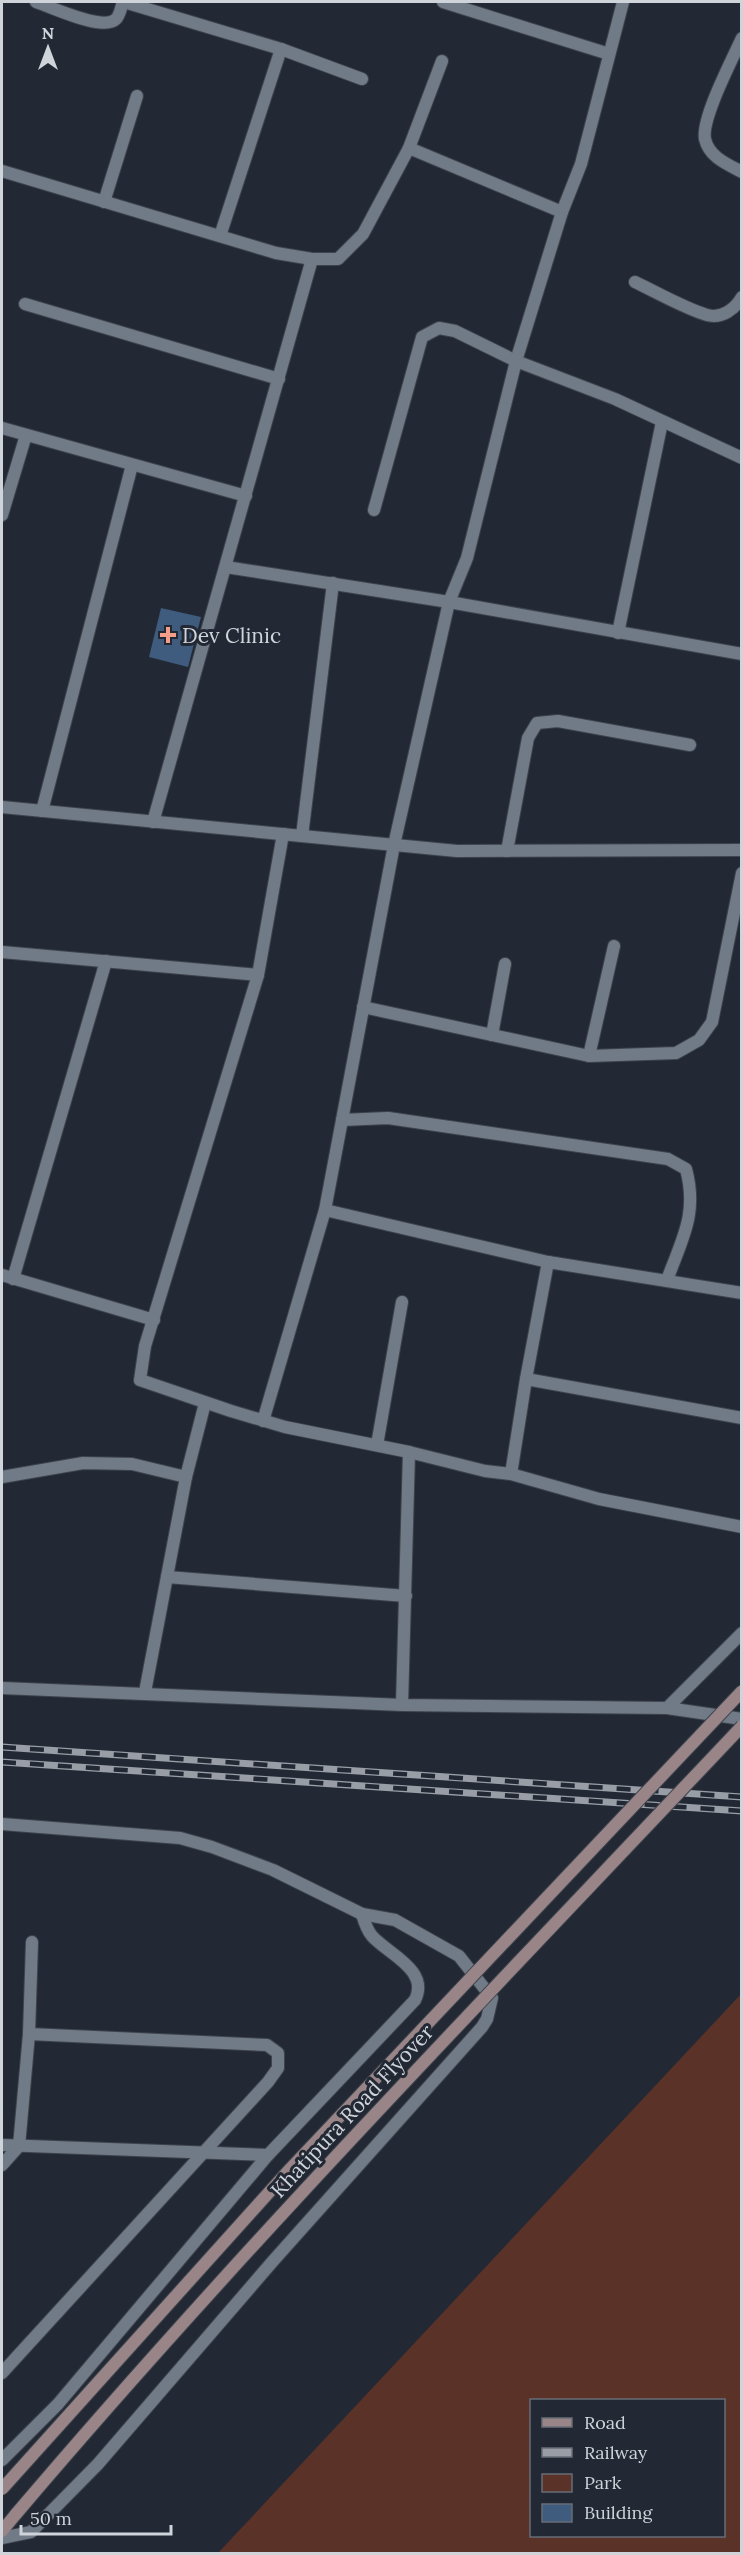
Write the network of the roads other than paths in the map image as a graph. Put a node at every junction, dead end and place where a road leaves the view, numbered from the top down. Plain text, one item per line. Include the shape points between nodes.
1 (36, 2) edge
2 (124, 2) edge
3 (443, 2) edge
4 (623, 2) edge
5 (472, 6) edge
6 (741, 38) edge
7 (281, 49) junction
8 (609, 54) junction
9 (442, 61) dead end
10 (362, 79) dead end
11 (137, 96) dead end
12 (409, 148) junction
13 (2, 171) edge
14 (741, 172) edge
15 (104, 201) junction
16 (562, 213) junction
17 (220, 236) junction
18 (312, 259) junction
19 (635, 282) dead end
20 (741, 297) edge
21 (25, 304) dead end
22 (516, 361) junction
23 (279, 379) junction
24 (662, 422) junction
25 (2, 428) edge
26 (26, 435) junction
27 (741, 458) edge
28 (132, 465) junction
29 (246, 496) junction
30 (374, 510) dead end
31 (2, 515) edge
32 (226, 567) junction
33 (333, 584) junction
34 (449, 602) junction
35 (618, 633) junction
36 (741, 654) edge
37 (690, 745) dead end
38 (2, 807) edge
39 (42, 811) junction
40 (153, 822) junction
41 (284, 834) junction
42 (302, 836) junction
43 (394, 845) junction
44 (741, 850) edge
45 (507, 851) junction
46 (741, 873) edge
47 (614, 946) dead end
48 (2, 952) edge
49 (106, 961) junction
50 (505, 964) dead end
51 (258, 975) junction
52 (363, 1007) junction
53 (492, 1035) junction
54 (590, 1056) junction
55 (342, 1120) junction
56 (325, 1210) junction
57 (548, 1262) junction
58 (7, 1277) edge
59 (667, 1280) junction
60 (741, 1293) edge
61 (402, 1302) dead end
62 (154, 1320) junction
63 (526, 1379) junction
64 (205, 1403) junction
65 (741, 1418) edge
66 (263, 1421) junction
67 (377, 1445) junction
68 (409, 1452) junction
69 (511, 1474) junction
70 (2, 1477) edge
71 (186, 1477) junction
72 (741, 1527) edge
73 (167, 1577) junction
74 (406, 1596) junction
75 (741, 1633) edge
76 (2, 1688) edge
77 (741, 1691) edge
78 (145, 1692) junction
79 (402, 1705) junction
80 (667, 1708) junction
81 (741, 1719) edge
82 (741, 1726) edge
83 (2, 1824) edge
84 (362, 1914) junction
85 (32, 1942) dead end
86 (29, 2034) junction
87 (2, 2145) edge
88 (19, 2146) junction
89 (202, 2154) junction
90 (268, 2155) junction
91 (2, 2165) edge
92 (2, 2373) edge
93 (2, 2460) edge
94 (2, 2489) edge
95 (2, 2531) edge
96 (2, 2538) edge

1 - 2 street via 96,23 110,23 118,18
2 - 7 street
3 - 5 street
4 - 8 street
5 - 8 street
6 - 14 street via 704,125 705,141 719,161
7 - 10 street
7 - 17 street
8 - 16 street via 581,164
9 - 12 street
11 - 15 street
12 - 16 street
12 - 18 street via 363,234 338,259
13 - 15 street
15 - 17 street
16 - 22 street
17 - 18 street
18 - 23 street
19 - 20 street via 709,316 725,314
21 - 23 street
22 - 24 street via 615,399
22 - 30 street via 455,331 439,328 422,337
22 - 34 street via 467,558
23 - 29 street
24 - 27 street
24 - 35 street
25 - 26 street
26 - 28 street
26 - 31 street
28 - 29 street
28 - 39 street
29 - 32 street
32 - 33 street
32 - 40 street
33 - 34 street
33 - 42 street
34 - 35 street
34 - 43 street
35 - 36 street
37 - 45 street via 558,721 537,723 528,738
38 - 39 street
39 - 40 street
40 - 41 street
41 - 42 street
41 - 51 street
42 - 43 street
43 - 45 street
43 - 52 street
44 - 45 street
46 - 54 street via 712,1022 699,1040 676,1053
47 - 54 street
48 - 49 street
49 - 51 street
49 - 58 street
50 - 53 street
51 - 62 street
52 - 53 street
52 - 55 street
53 - 54 street
55 - 56 street
55 - 59 street via 388,1118 668,1159 686,1169 692,1210
56 - 57 street
56 - 66 street
57 - 59 street
57 - 63 street
58 - 62 street
59 - 60 street
61 - 67 street
62 - 64 street via 140,1380
63 - 65 street
63 - 69 street
64 - 66 street
64 - 71 street
66 - 67 street
67 - 68 street
68 - 69 street
68 - 74 street
69 - 72 street via 599,1499
70 - 71 street via 83,1463 132,1464
71 - 73 street
73 - 74 street
73 - 78 street
74 - 79 street
75 - 80 street
76 - 78 street
77 - 94 main road, Khatipura Road Flyover, bridge via 290,2169
78 - 79 street
79 - 80 street
80 - 81 street
82 - 95 main road, Khatipura Road Flyover, bridge via 312,2182 70,2449
83 - 84 street via 180,1838 273,1870
84 - 90 street via 370,1934 415,1973 420,1984 418,1995
84 - 96 street via 395,1920 459,1956 492,1998 487,2019 98,2464 31,2532
85 - 86 street
86 - 88 street
86 - 89 street via 267,2045 278,2053 278,2068
87 - 88 street
88 - 89 street
88 - 91 street
89 - 90 street
89 - 92 street
90 - 93 street via 58,2404

